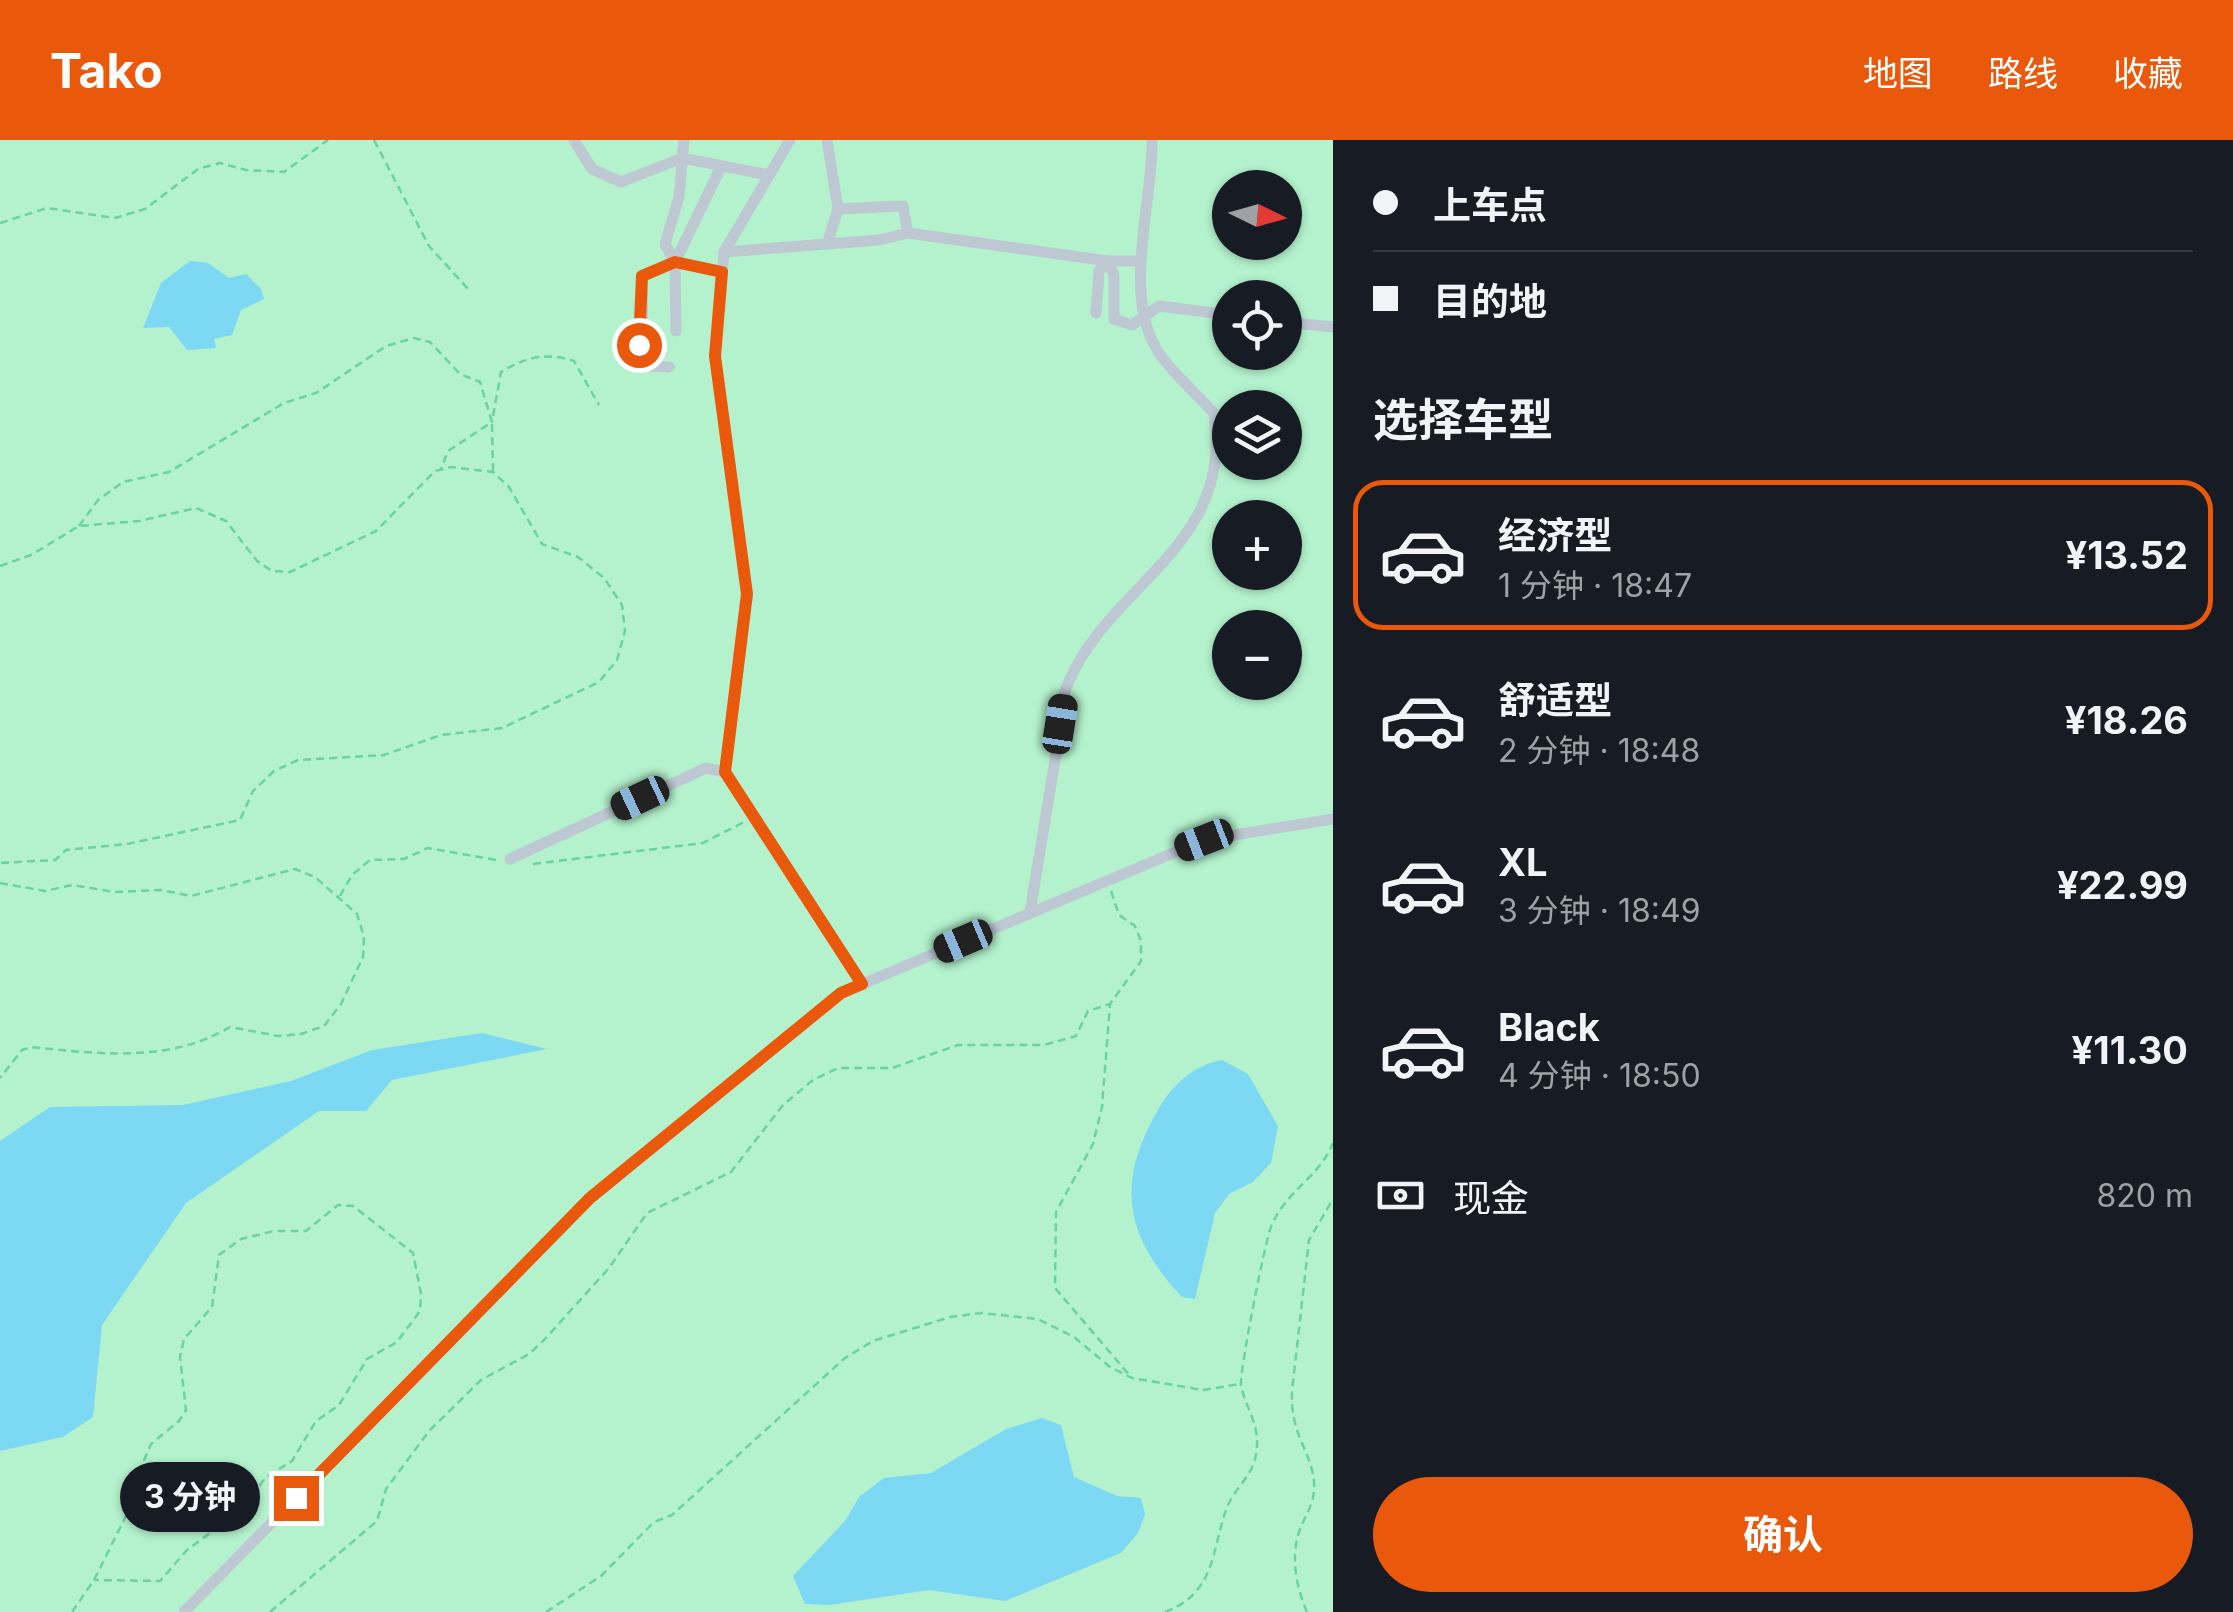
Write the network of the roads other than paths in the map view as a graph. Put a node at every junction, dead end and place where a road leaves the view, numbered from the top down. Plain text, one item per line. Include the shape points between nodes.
1 (574, 140) edge
2 (684, 140) edge
3 (790, 140) edge
4 (826, 140) edge
5 (1152, 140) edge
6 (682, 158) junction
7 (722, 167) junction
8 (769, 176) junction
9 (679, 197) junction
10 (703, 203) junction
11 (838, 210) junction
12 (908, 233) junction
13 (828, 241) junction
14 (724, 252) junction
15 (1108, 261) junction
16 (1140, 261) junction
17 (675, 262) junction
18 (722, 272) junction
19 (1096, 313) dead end
20 (1212, 313) edge
21 (1144, 315) junction
22 (1302, 324) edge
23 (1333, 327) edge
24 (676, 331) dead end
25 (669, 367) dead end
26 (725, 772) junction
27 (1333, 820) edge
28 (510, 858) road end
29 (1030, 912) junction
30 (862, 984) junction
31 (184, 1612) edge

1 - 6 street via 592,170 621,182
2 - 6 street
3 - 8 street
4 - 11 street
5 - 16 street
6 - 7 street
6 - 9 street
7 - 8 street
7 - 10 street
8 - 14 street
9 - 10 street
9 - 17 street via 665,244
10 - 17 street
11 - 12 street via 903,206
11 - 13 street
12 - 13 street
12 - 15 street
13 - 14 street
14 - 18 street
15 - 16 street
15 - 19 street via 1099,271
15 - 21 street via 1114,319 1132,325
16 - 21 street
17 - 18 street
17 - 24 street
17 - 25 street via 642,276 643,358 650,366
18 - 26 street via 715,356 747,594
20 - 21 street via 1159,306
21 - 29 street via 1158,354 1214,413 1214,460 1184,544 1106,621 1066,686
22 - 23 street
26 - 28 street via 706,768
26 - 30 street
27 - 29 street via 1204,840
29 - 30 street
30 - 31 street via 841,993 590,1198

